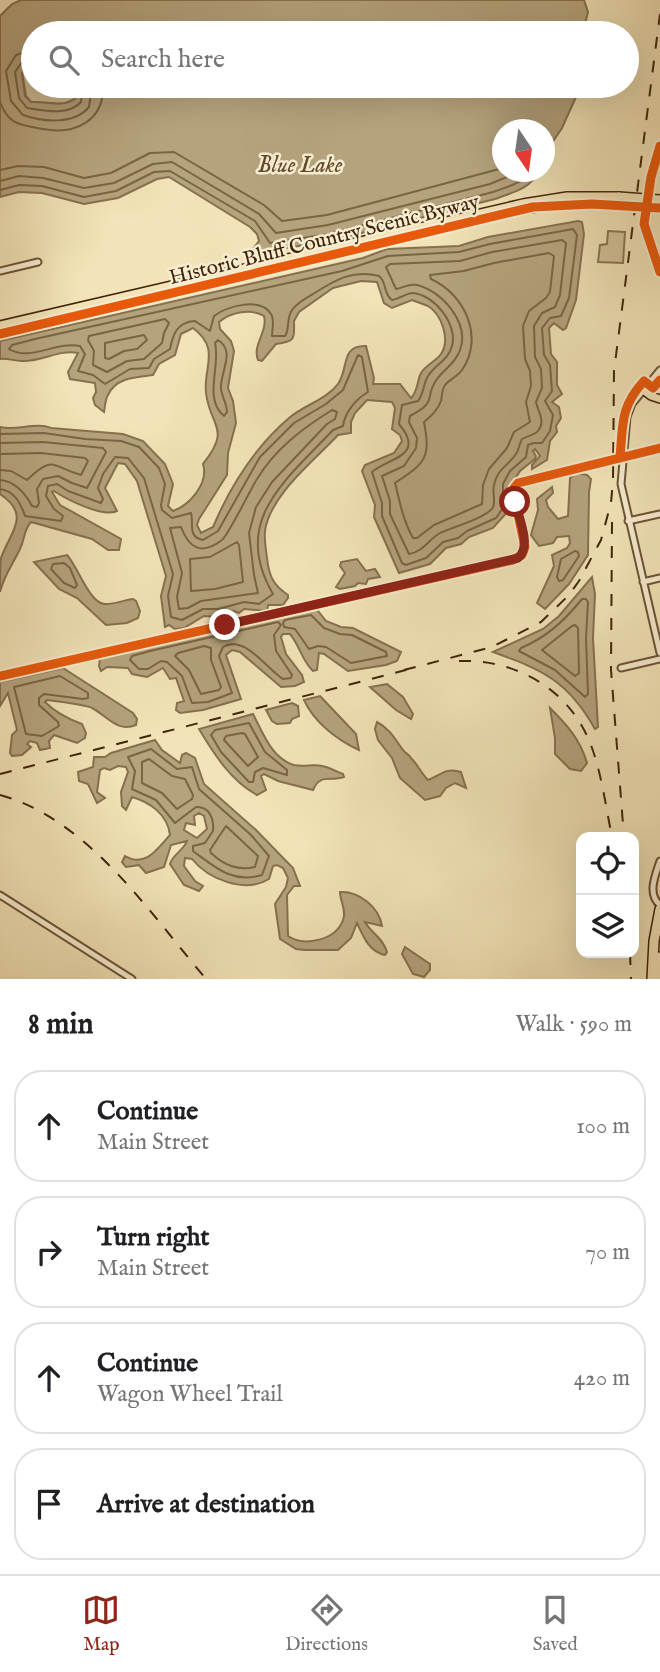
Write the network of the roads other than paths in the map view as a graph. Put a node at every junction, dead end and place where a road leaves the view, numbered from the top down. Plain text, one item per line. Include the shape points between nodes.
1 (660, 146) edge
2 (660, 199) edge
3 (660, 208) edge
4 (38, 262) dead end
5 (0, 271) edge
6 (660, 272) edge
7 (0, 325) edge
8 (0, 334) edge
9 (660, 370) edge
10 (643, 390) junction
11 (660, 399) edge
12 (660, 448) edge
13 (624, 457) junction
14 (660, 514) edge
15 (628, 521) junction
16 (474, 569) dead end
17 (660, 578) edge
18 (643, 582) junction
19 (658, 635) edge
20 (660, 653) edge
21 (660, 659) edge
22 (621, 668) dead end
23 (660, 861) edge
24 (0, 895) edge
25 (660, 907) edge
26 (660, 957) edge
27 (132, 979) edge
28 (652, 979) edge
29 (658, 979) edge

1 - 6 street via 645,224
2 - 7 main road, Historic Bluff Country Scenic Byway, bridge via 584,195 544,199
3 - 8 main road, Historic Bluff Country Scenic Byway, bridge via 559,205 515,211
4 - 5 street
9 - 10 street
10 - 11 main road
10 - 13 street via 627,417
12 - 13 street
13 - 15 street via 621,490
13 - 16 street via 518,483 513,495 522,555
14 - 15 street
15 - 18 street
17 - 18 street
18 - 19 street
19 - 20 street
21 - 22 street
23 - 25 street via 653,888
24 - 27 street
25 - 28 highway
26 - 29 highway

